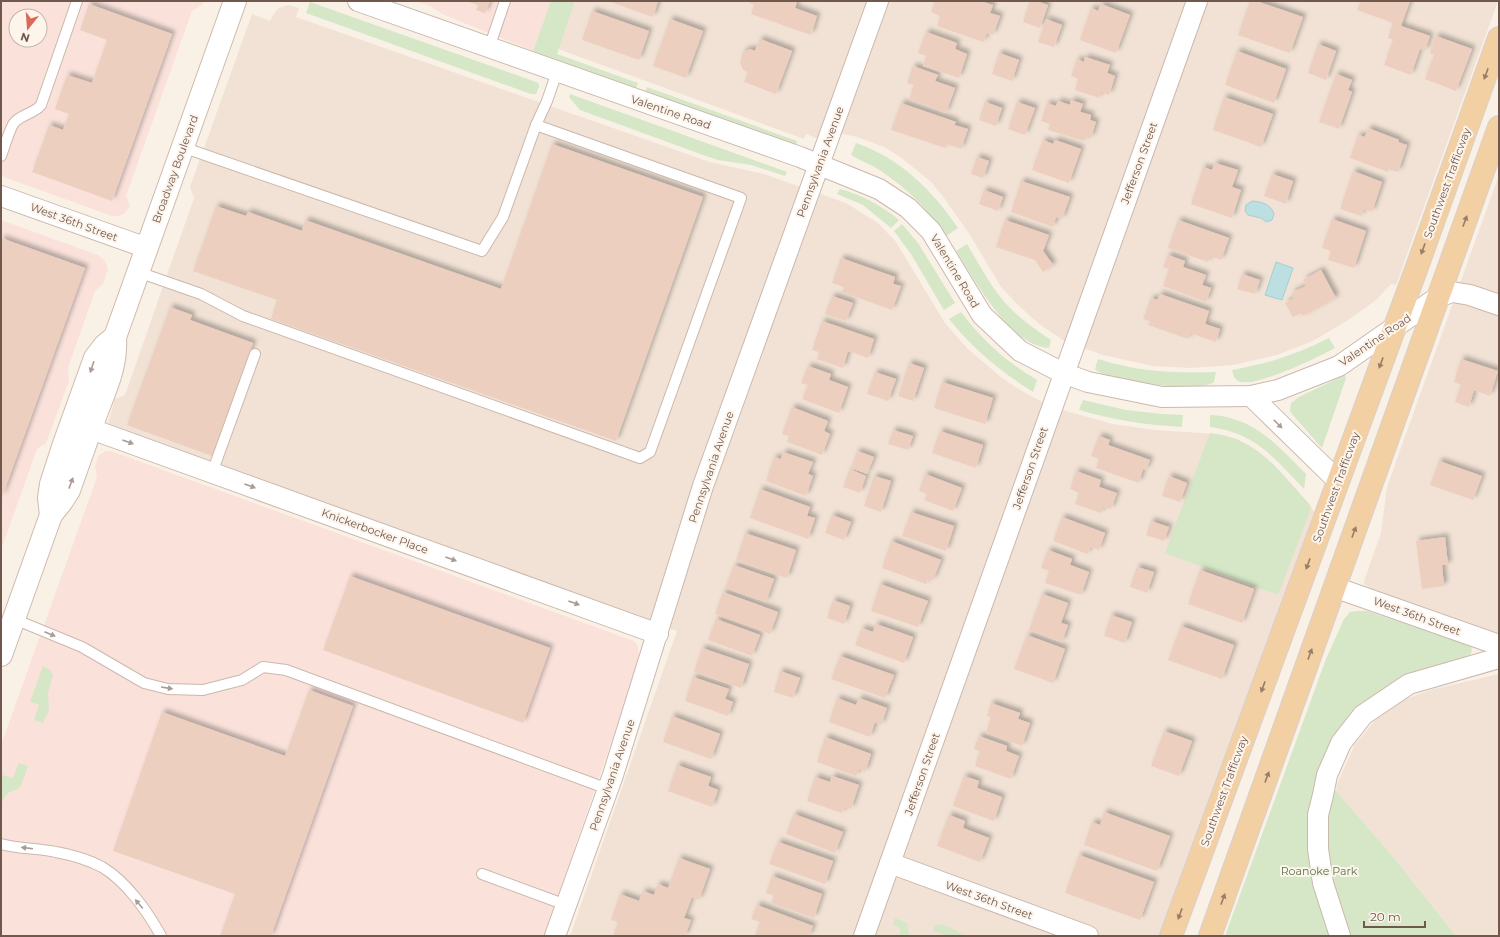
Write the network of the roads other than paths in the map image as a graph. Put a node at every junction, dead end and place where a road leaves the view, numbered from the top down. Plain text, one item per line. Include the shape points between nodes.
1 (78, 1) edge
2 (235, 1) edge
3 (358, 1) edge
4 (505, 1) edge
5 (878, 1) edge
6 (1196, 1) edge
7 (1499, 38) edge
8 (490, 48) junction
9 (557, 72) junction
10 (536, 125) junction
11 (1499, 127) edge
12 (182, 148) junction
13 (1, 156) edge
14 (820, 164) junction
15 (1, 196) edge
16 (146, 248) junction
17 (138, 272) junction
18 (1438, 297) junction
19 (1499, 304) edge
20 (1394, 327) junction
21 (115, 336) junction
22 (255, 354) dead end
23 (1063, 373) junction
24 (1251, 396) junction
25 (91, 429) junction
26 (212, 472) junction
27 (1338, 482) junction
28 (51, 515) junction
29 (1334, 587) junction
30 (14, 619) junction
31 (658, 634) junction
32 (1499, 645) edge
33 (1, 655) edge
34 (1499, 658) edge
35 (608, 788) junction
36 (1, 844) edge
37 (890, 863) junction
38 (482, 874) dead end
39 (566, 905) junction
40 (161, 936) edge
41 (555, 936) edge
42 (864, 936) edge
43 (1088, 936) edge
44 (1171, 936) edge
45 (1210, 936) edge
46 (1340, 936) edge

1 - 13 lane via 41,105 36,111 14,123
2 - 12 main road, Broadway Boulevard
3 - 8 street, Valentine Road
4 - 8 lane
5 - 14 street, Pennsylvania Avenue
6 - 23 street, Jefferson Street
7 -> 20 main road, Southwest Trafficway
8 - 9 street, Valentine Road
9 - 10 lane
9 - 14 street, Valentine Road
10 - 12 lane via 503,217 482,251
10 - 17 lane via 741,198 650,452 640,458 243,316 201,294
18 -> 11 main road
12 - 16 main road, Broadway Boulevard
14 - 23 street, Valentine Road via 879,189 908,208 931,231 982,315 1020,351
14 - 31 street, Pennsylvania Avenue via 703,486
15 - 16 street, West 36th Street
16 - 17 main road, Broadway Boulevard
17 - 21 main road, Broadway Boulevard
18 - 19 street, Valentine Road via 1452,292
18 - 20 street, Valentine Road
29 -> 18 main road
20 - 24 street, Valentine Road via 1339,366 1278,390
20 -> 27 main road, Southwest Trafficway
21 - 25 main road, Broadway Boulevard via 114,363
21 -> 28 main road, Broadway Boulevard via 95,358 90,371 50,484
22 - 26 lane
23 - 24 street, Valentine Road via 1088,382 1162,397
23 - 37 street, Jefferson Street
24 -> 27 street
25 -> 26 street, Knickerbocker Place
28 -> 25 main road, Broadway Boulevard via 69,490
26 -> 31 street, Knickerbocker Place
27 -> 44 main road, Southwest Trafficway
28 - 30 main road, Broadway Boulevard
29 - 32 street, West 36th Street
45 -> 29 main road
30 - 33 main road, Broadway Boulevard
30 -> 35 lane via 82,647 144,683 168,689 203,690 242,680 263,667 286,670
31 - 35 street, Pennsylvania Avenue
34 - 46 street via 1409,684 1363,715 1341,743 1327,775 1318,815 1318,849 1323,883
35 - 39 street, Pennsylvania Avenue
40 -> 36 lane via 150,917 126,888 103,868 83,858 62,853
37 - 42 street, Jefferson Street
37 - 43 street, West 36th Street
38 - 39 lane
39 - 41 street, Pennsylvania Avenue

